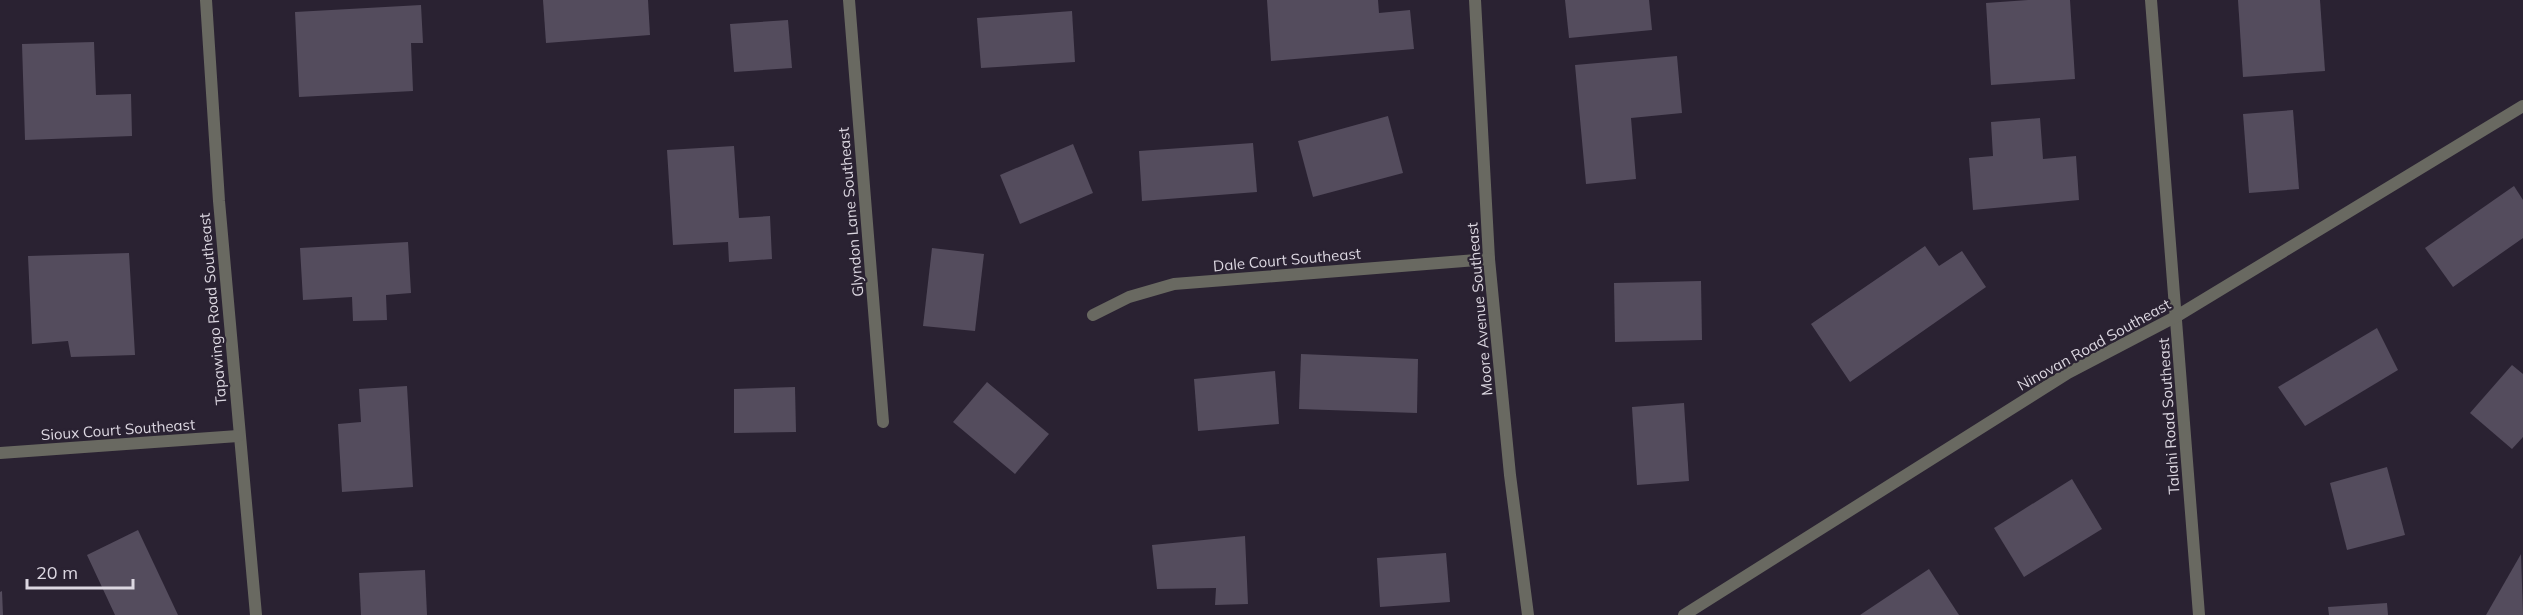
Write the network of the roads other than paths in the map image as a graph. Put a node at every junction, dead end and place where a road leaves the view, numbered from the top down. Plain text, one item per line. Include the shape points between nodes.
1 (206, 0) edge
2 (849, 0) edge
3 (1475, 0) edge
4 (2151, 0) edge
5 (2523, 106) edge
6 (1489, 259) junction
7 (1093, 315) dead end
8 (2177, 316) junction
9 (883, 422) dead end
10 (238, 436) junction
11 (0, 453) edge
12 (256, 615) edge
13 (1528, 615) edge
14 (1684, 615) edge
15 (2199, 615) edge

1 - 10 street, Tapawingo Road Southeast
2 - 9 street, Glyndon Lane Southeast
3 - 6 street, Moore Avenue Southeast
4 - 8 street, Talahi Road Southeast
5 - 8 street, Ninovan Road Southeast
6 - 7 street, Dale Court Southeast via 1174,284 1129,297
6 - 13 street, Moore Avenue Southeast
8 - 14 street, Ninovan Road Southeast via 2068,373
8 - 15 street, Talahi Road Southeast
10 - 11 street, Sioux Court Southeast
10 - 12 street, Tapawingo Road Southeast

